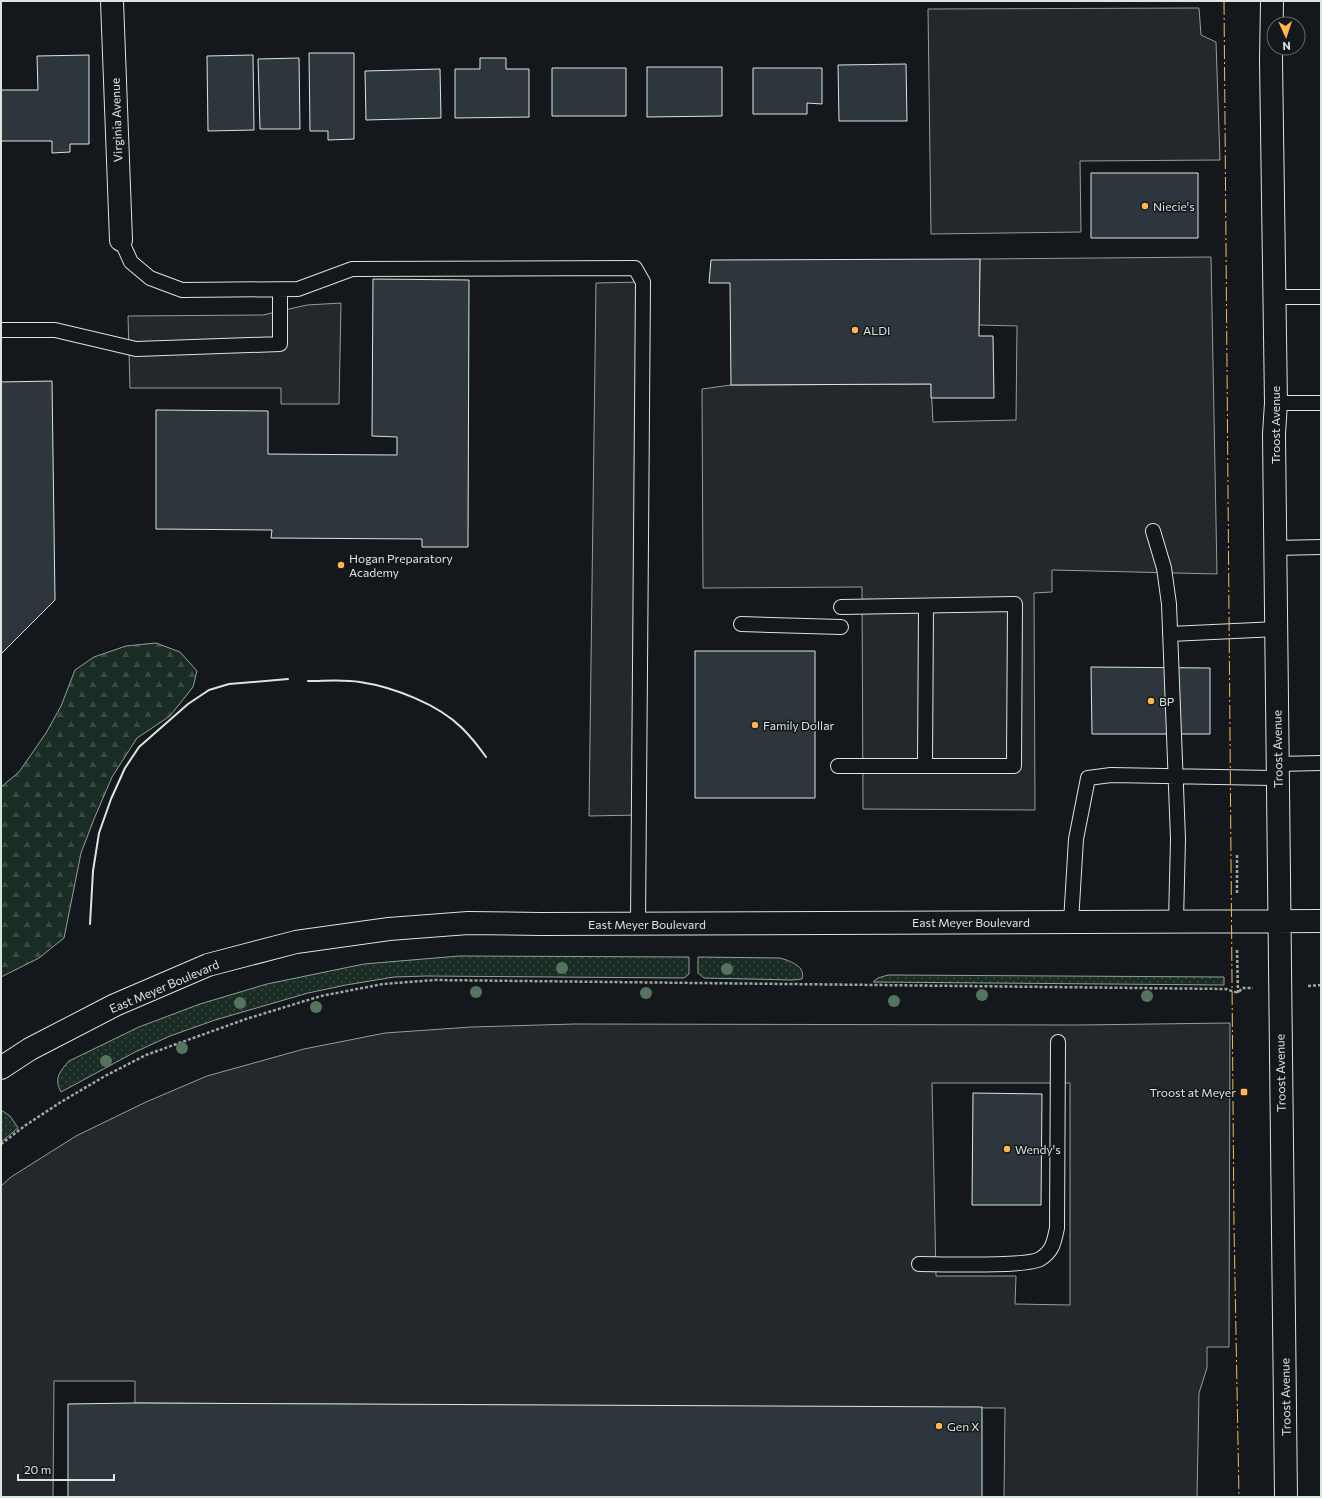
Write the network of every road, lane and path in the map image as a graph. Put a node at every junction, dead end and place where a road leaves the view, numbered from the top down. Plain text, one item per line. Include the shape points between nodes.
1 (112, 1) edge
2 (1272, 1) edge
3 (121, 240) joint
4 (280, 290) junction
5 (1274, 297) junction
6 (1321, 297) edge
7 (1, 330) edge
8 (1276, 403) junction
9 (1321, 403) edge
10 (1153, 531) dead end
11 (1321, 547) edge
12 (1275, 548) junction
13 (926, 606) junction
14 (841, 607) dead end
15 (741, 624) dead end
16 (841, 627) dead end
17 (1276, 630) junction
18 (1170, 634) junction
19 (1321, 763) edge
20 (838, 766) dead end
21 (925, 766) junction
22 (1277, 771) junction
23 (1176, 776) junction
24 (1279, 920) junction
25 (1176, 921) junction
26 (1321, 921) edge
27 (1071, 922) junction
28 (638, 924) junction
29 (1238, 993) dead end
30 (1058, 1042) dead end
31 (1, 1068) edge
32 (1, 1144) edge
33 (919, 1264) dead end
34 (1286, 1497) edge

1 - 3 main road, Virginia Avenue
2 - 5 main road, Troost Avenue
3 - 4 lane via 131,262 150,278 182,290
4 - 7 lane via 280,344 136,349 55,330
4 - 28 lane via 298,289 352,269 635,268 643,282
5 - 6 lane
5 - 8 main road, Troost Avenue
8 - 9 lane
8 - 12 main road, Troost Avenue
10 - 18 lane via 1164,568
11 - 12 lane
12 - 17 main road, Troost Avenue
13 - 14 lane
13 - 21 lane
13 - 21 lane via 1016,604 1014,766
15 - 16 lane
17 - 18 lane
17 - 22 main road, Troost Avenue
18 - 23 lane
19 - 22 lane
20 - 21 lane
22 - 23 lane
22 - 24 main road, Troost Avenue
23 - 25 lane
23 - 27 lane via 1111,775 1088,778 1076,839
24 - 25 main road, East Meyer Boulevard
24 - 26 main road, East Meyer Boulevard
24 - 34 main road, Troost Avenue
25 - 27 main road, East Meyer Boulevard
27 - 28 main road, East Meyer Boulevard
28 - 31 main road, East Meyer Boulevard via 468,923 389,929 296,942 208,965 122,1002 30,1049
29 - 32 path via 1226,989 435,980 383,984 321,996 246,1019 146,1055 61,1102
30 - 33 lane via 1057,1228 1052,1248 1039,1260 1018,1263

